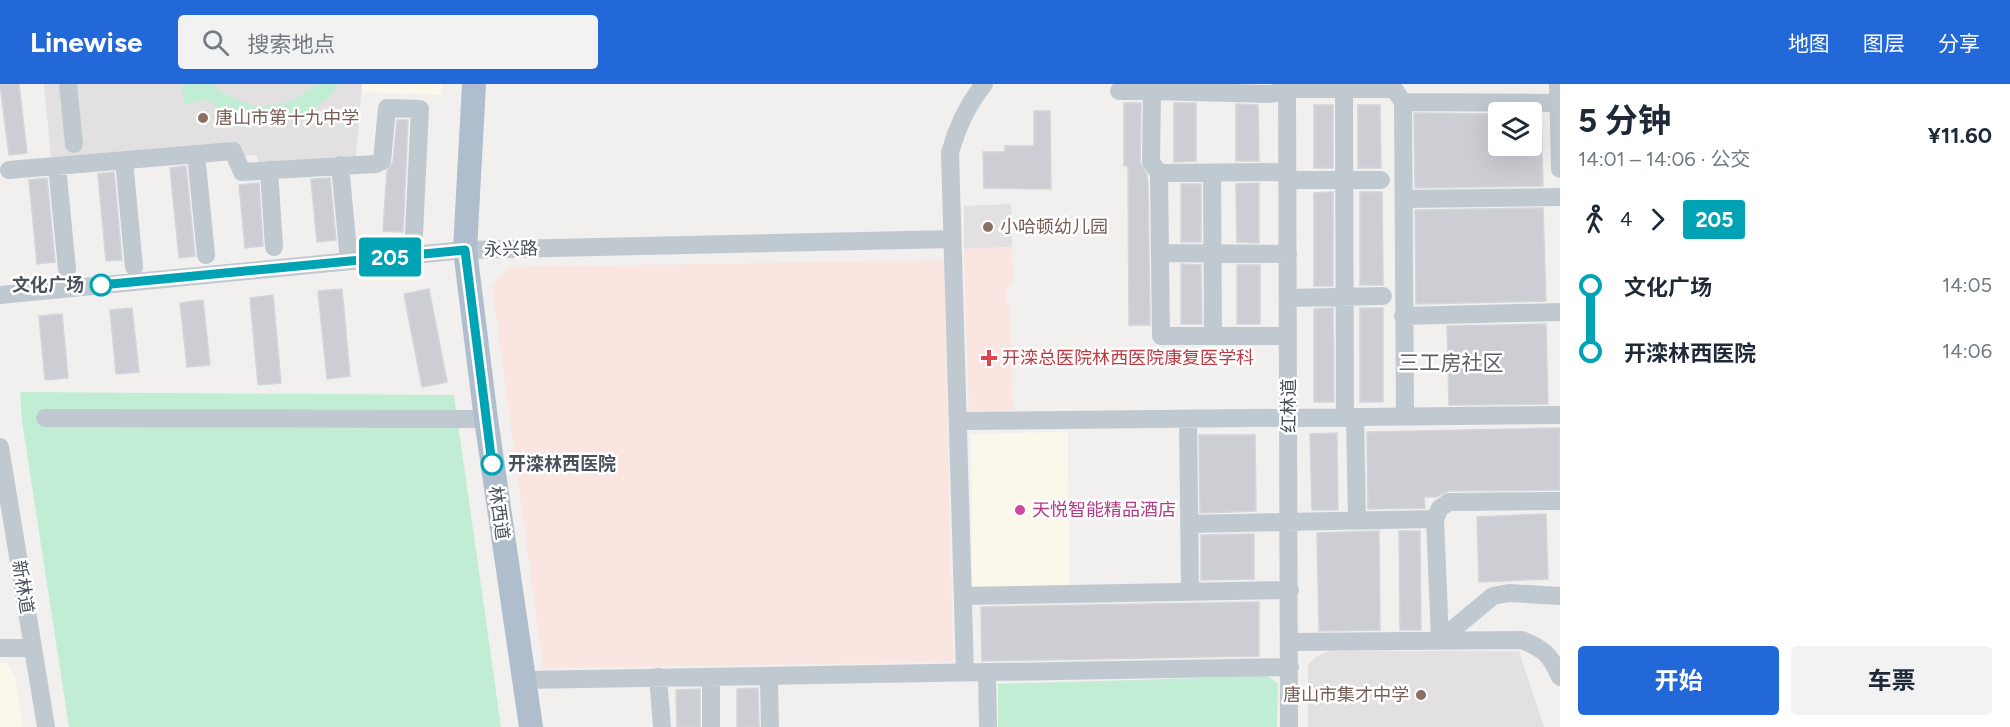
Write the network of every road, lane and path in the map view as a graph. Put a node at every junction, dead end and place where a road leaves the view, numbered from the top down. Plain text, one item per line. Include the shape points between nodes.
1 (68, 84) edge
2 (474, 84) edge
3 (984, 84) edge
4 (1558, 84) edge
5 (1287, 86) edge
6 (1152, 87) edge
7 (1344, 88) junction
8 (1119, 91) dead end
9 (1403, 102) junction
10 (1559, 103) edge
11 (74, 144) dead end
12 (196, 154) junction
13 (124, 160) junction
14 (340, 165) junction
15 (57, 166) junction
16 (1560, 169) edge
17 (9, 170) dead end
18 (269, 170) junction
19 (1159, 173) junction
20 (1212, 173) junction
21 (1287, 176) junction
22 (1344, 180) junction
23 (1381, 180) dead end
24 (1560, 197) edge
25 (1404, 199) junction
26 (951, 239) junction
27 (274, 247) dead end
28 (465, 250) junction
29 (1160, 253) junction
30 (1212, 253) junction
31 (1288, 254) junction
32 (206, 255) dead end
33 (413, 255) junction
34 (349, 261) junction
35 (134, 267) dead end
36 (67, 269) dead end
37 (0, 295) edge
38 (1383, 296) dead end
39 (1344, 297) junction
40 (1288, 298) junction
41 (1560, 312) edge
42 (1403, 316) junction
43 (1213, 336) junction
44 (1288, 336) junction
45 (1560, 415) edge
46 (1405, 416) junction
47 (1350, 417) junction
48 (45, 418) dead end
49 (1289, 418) junction
50 (486, 419) junction
51 (1188, 419) junction
52 (958, 422) junction
53 (1, 460) edge
54 (1560, 501) edge
55 (1435, 519) junction
56 (1357, 520) junction
57 (1289, 522) junction
58 (1189, 525) junction
59 (1290, 590) junction
60 (1190, 592) junction
61 (963, 596) junction
62 (1560, 596) edge
63 (1440, 640) junction
64 (1290, 642) junction
65 (0, 648) edge
66 (33, 648) junction
67 (1290, 668) junction
68 (987, 672) junction
69 (965, 673) junction
70 (658, 677) junction
71 (1560, 677) edge
72 (523, 680) junction
73 (770, 685) dead end
74 (711, 687) dead end
75 (46, 727) edge
76 (531, 727) edge
77 (663, 727) edge
78 (711, 727) edge
79 (770, 727) edge
80 (988, 727) edge
81 (1289, 727) edge

1 - 11 street
2 - 28 main road, 林西道
3 - 26 street via 958,126 950,153
4 - 10 street
5 - 6 street via 1271,94
5 - 7 street
5 - 21 street, 红林道
6 - 8 street
6 - 19 street via 1151,162
7 - 9 street via 1394,89
7 - 22 street
9 - 10 street
9 - 25 street
10 - 16 street
12 - 13 street
12 - 18 street via 233,151 242,172
12 - 32 street
13 - 15 street
13 - 35 street
14 - 18 street
14 - 33 street via 382,161 387,108 420,110
14 - 34 street
15 - 17 street
15 - 36 street
18 - 27 street
19 - 20 street
19 - 29 street
20 - 21 street
20 - 30 street
21 - 22 street
21 - 31 street, 红林道
22 - 23 street
22 - 39 street
24 - 25 street
25 - 42 street
26 - 28 street, 永兴路
26 - 52 street
28 - 33 street, 永兴路
28 - 50 main road, 林西道
29 - 30 street
29 - 43 street via 1161,336
30 - 31 street
30 - 43 street
31 - 40 street, 红林道
33 - 34 street, 永兴路
34 - 37 street, 永兴路
38 - 39 street
39 - 40 street
39 - 47 street
40 - 44 street, 红林道
41 - 42 street
42 - 46 street
43 - 44 street
44 - 49 street, 红林道
45 - 46 street
46 - 47 street
47 - 49 street
47 - 56 street
48 - 50 street
49 - 51 street
49 - 57 street, 红林道
50 - 72 main road, 林西道
51 - 52 street
51 - 58 street
52 - 61 street
53 - 66 street, 新林道
54 - 55 street via 1449,502 1440,508
55 - 56 street
55 - 63 street
56 - 57 street
57 - 58 street
57 - 59 street, 红林道
58 - 60 street
59 - 60 street
59 - 64 street, 红林道
60 - 61 street
61 - 69 street
62 - 63 street via 1493,596
63 - 64 street
63 - 71 street via 1522,640 1541,648
64 - 67 street, 红林道
65 - 66 street
66 - 75 street, 新林道
67 - 68 street
67 - 81 street, 红林道
68 - 69 street
68 - 80 street
69 - 70 street
70 - 72 street
70 - 77 street
72 - 76 main road, 林西道
73 - 79 street
74 - 78 street

